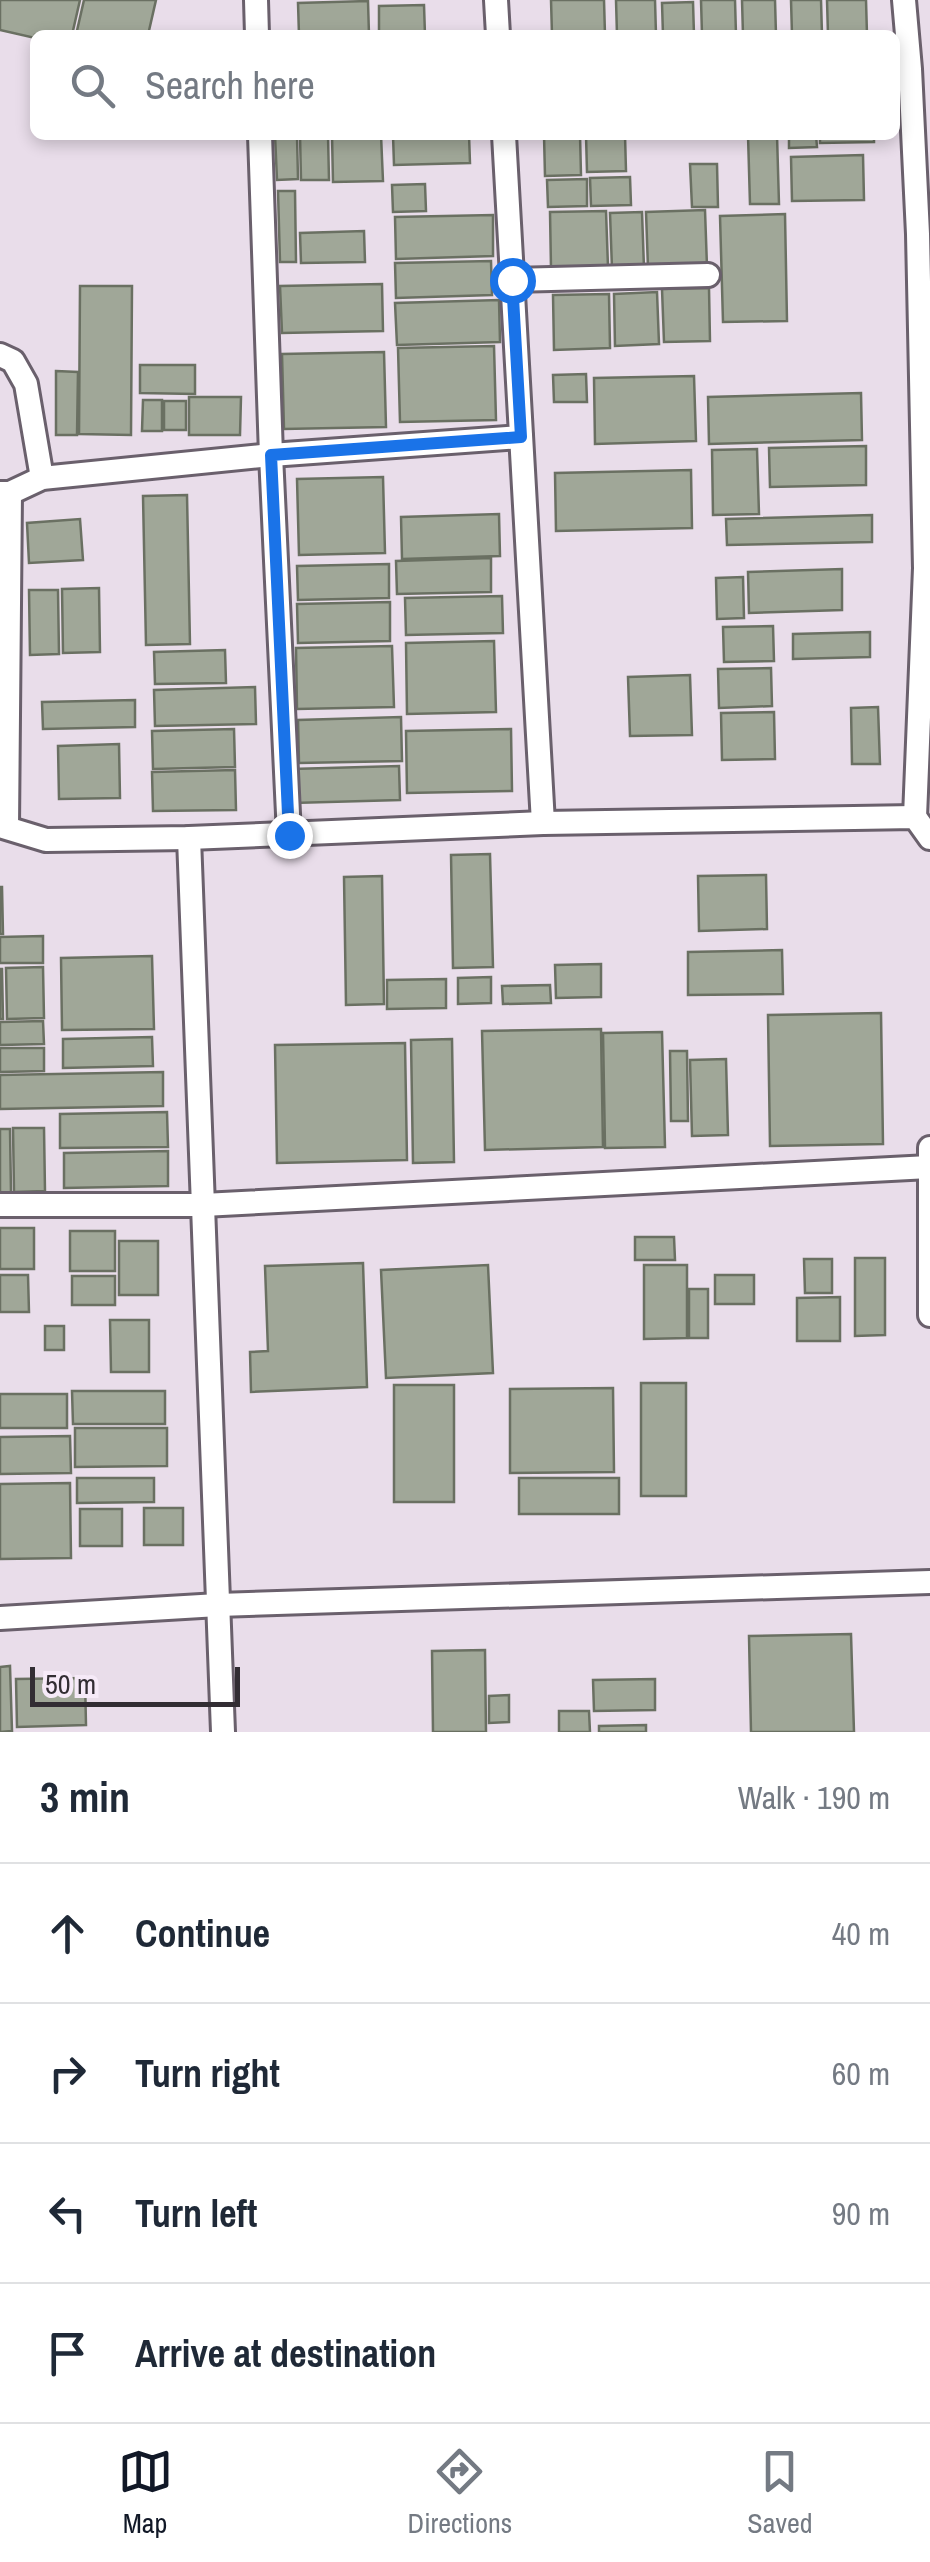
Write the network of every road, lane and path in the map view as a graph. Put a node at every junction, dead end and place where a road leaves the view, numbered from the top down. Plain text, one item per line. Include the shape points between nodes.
1 (256, 0) edge
2 (496, 0) edge
3 (904, 0) edge
4 (257, 30) edge
5 (498, 30) edge
6 (902, 69) edge
7 (260, 140) edge
8 (504, 140) edge
9 (924, 235) edge
10 (708, 276) dead end
11 (512, 280) junction
12 (0, 355) edge
13 (521, 437) junction
14 (271, 455) junction
15 (42, 478) junction
16 (5, 493) edge
17 (928, 564) edge
18 (915, 816) junction
19 (542, 823) junction
20 (4, 827) edge
21 (289, 835) junction
22 (189, 838) junction
23 (930, 838) edge
24 (930, 1148) edge
25 (929, 1167) edge
26 (203, 1205) junction
27 (0, 1206) edge
28 (930, 1315) edge
29 (930, 1582) edge
30 (218, 1605) junction
31 (0, 1618) edge
32 (222, 1732) edge

1 - 4 street
2 - 5 street
3 - 6 street
6 - 9 street
7 - 14 street
8 - 11 street
9 - 17 street
10 - 11 street
11 - 13 street
12 - 15 street via 13,361 26,384
13 - 14 street
13 - 19 street
14 - 15 street
14 - 21 street
15 - 16 street
16 - 20 street
17 - 18 street
18 - 19 street
18 - 23 street
19 - 21 street
20 - 22 street via 46,840
21 - 22 street
22 - 26 street
24 - 25 street
25 - 26 street
25 - 28 street
26 - 27 street
26 - 30 street
29 - 30 street
30 - 31 street
30 - 32 street

